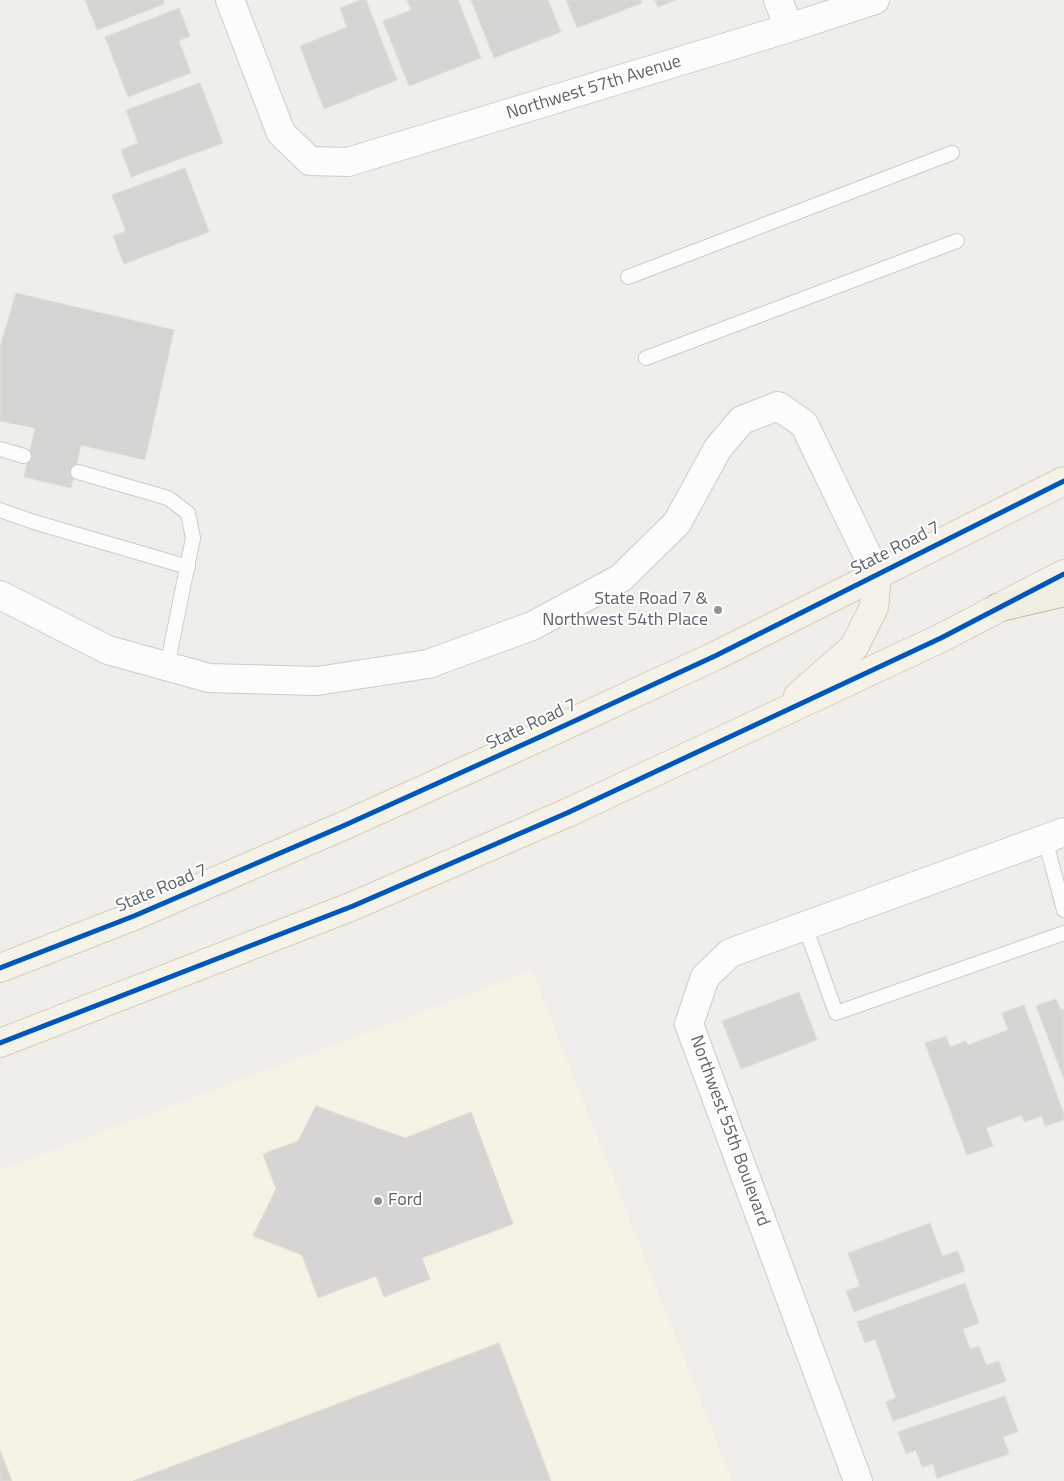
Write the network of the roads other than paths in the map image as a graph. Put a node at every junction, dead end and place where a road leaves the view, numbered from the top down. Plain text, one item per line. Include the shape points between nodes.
1 (230, 0) edge
2 (778, 0) edge
3 (875, 0) edge
4 (789, 28) junction
5 (952, 154) dead end
6 (957, 241) dead end
7 (628, 277) dead end
8 (646, 358) dead end
9 (0, 449) edge
10 (24, 456) dead end
11 (78, 472) dead end
12 (1064, 481) edge
13 (0, 510) edge
14 (188, 566) junction
15 (877, 574) junction
16 (1064, 574) edge
17 (1064, 592) edge
18 (0, 595) edge
19 (997, 608) junction
20 (167, 667) junction
21 (773, 718) junction
22 (1054, 835) edge
23 (1064, 910) edge
24 (805, 926) junction
25 (1064, 933) edge
26 (0, 968) edge
27 (0, 1043) edge
28 (858, 1481) edge

1 - 4 street, Northwest 57th Avenue via 280,133 310,161 348,162
2 - 4 street
3 - 4 street, Northwest 57th Avenue
5 - 7 lane
6 - 8 lane
9 - 10 lane
11 - 14 lane via 168,498 188,513 193,538
12 - 15 main road, State Road 7
13 - 14 lane
14 - 20 lane
15 - 20 street via 804,424 778,406 742,420 718,448 677,523 621,578 532,626 428,664 317,681 210,678
15 - 21 main road via 874,607 854,647
15 - 26 main road, State Road 7 via 715,656 343,826 134,916
16 - 19 main road
17 - 19 highway
18 - 20 street via 108,650
19 - 21 main road
21 - 27 main road via 567,813 352,906
22 - 23 lane
22 - 24 street, Northwest 55th Boulevard
24 - 25 lane via 836,1013
24 - 28 street, Northwest 55th Boulevard via 730,954 705,977 689,1024

